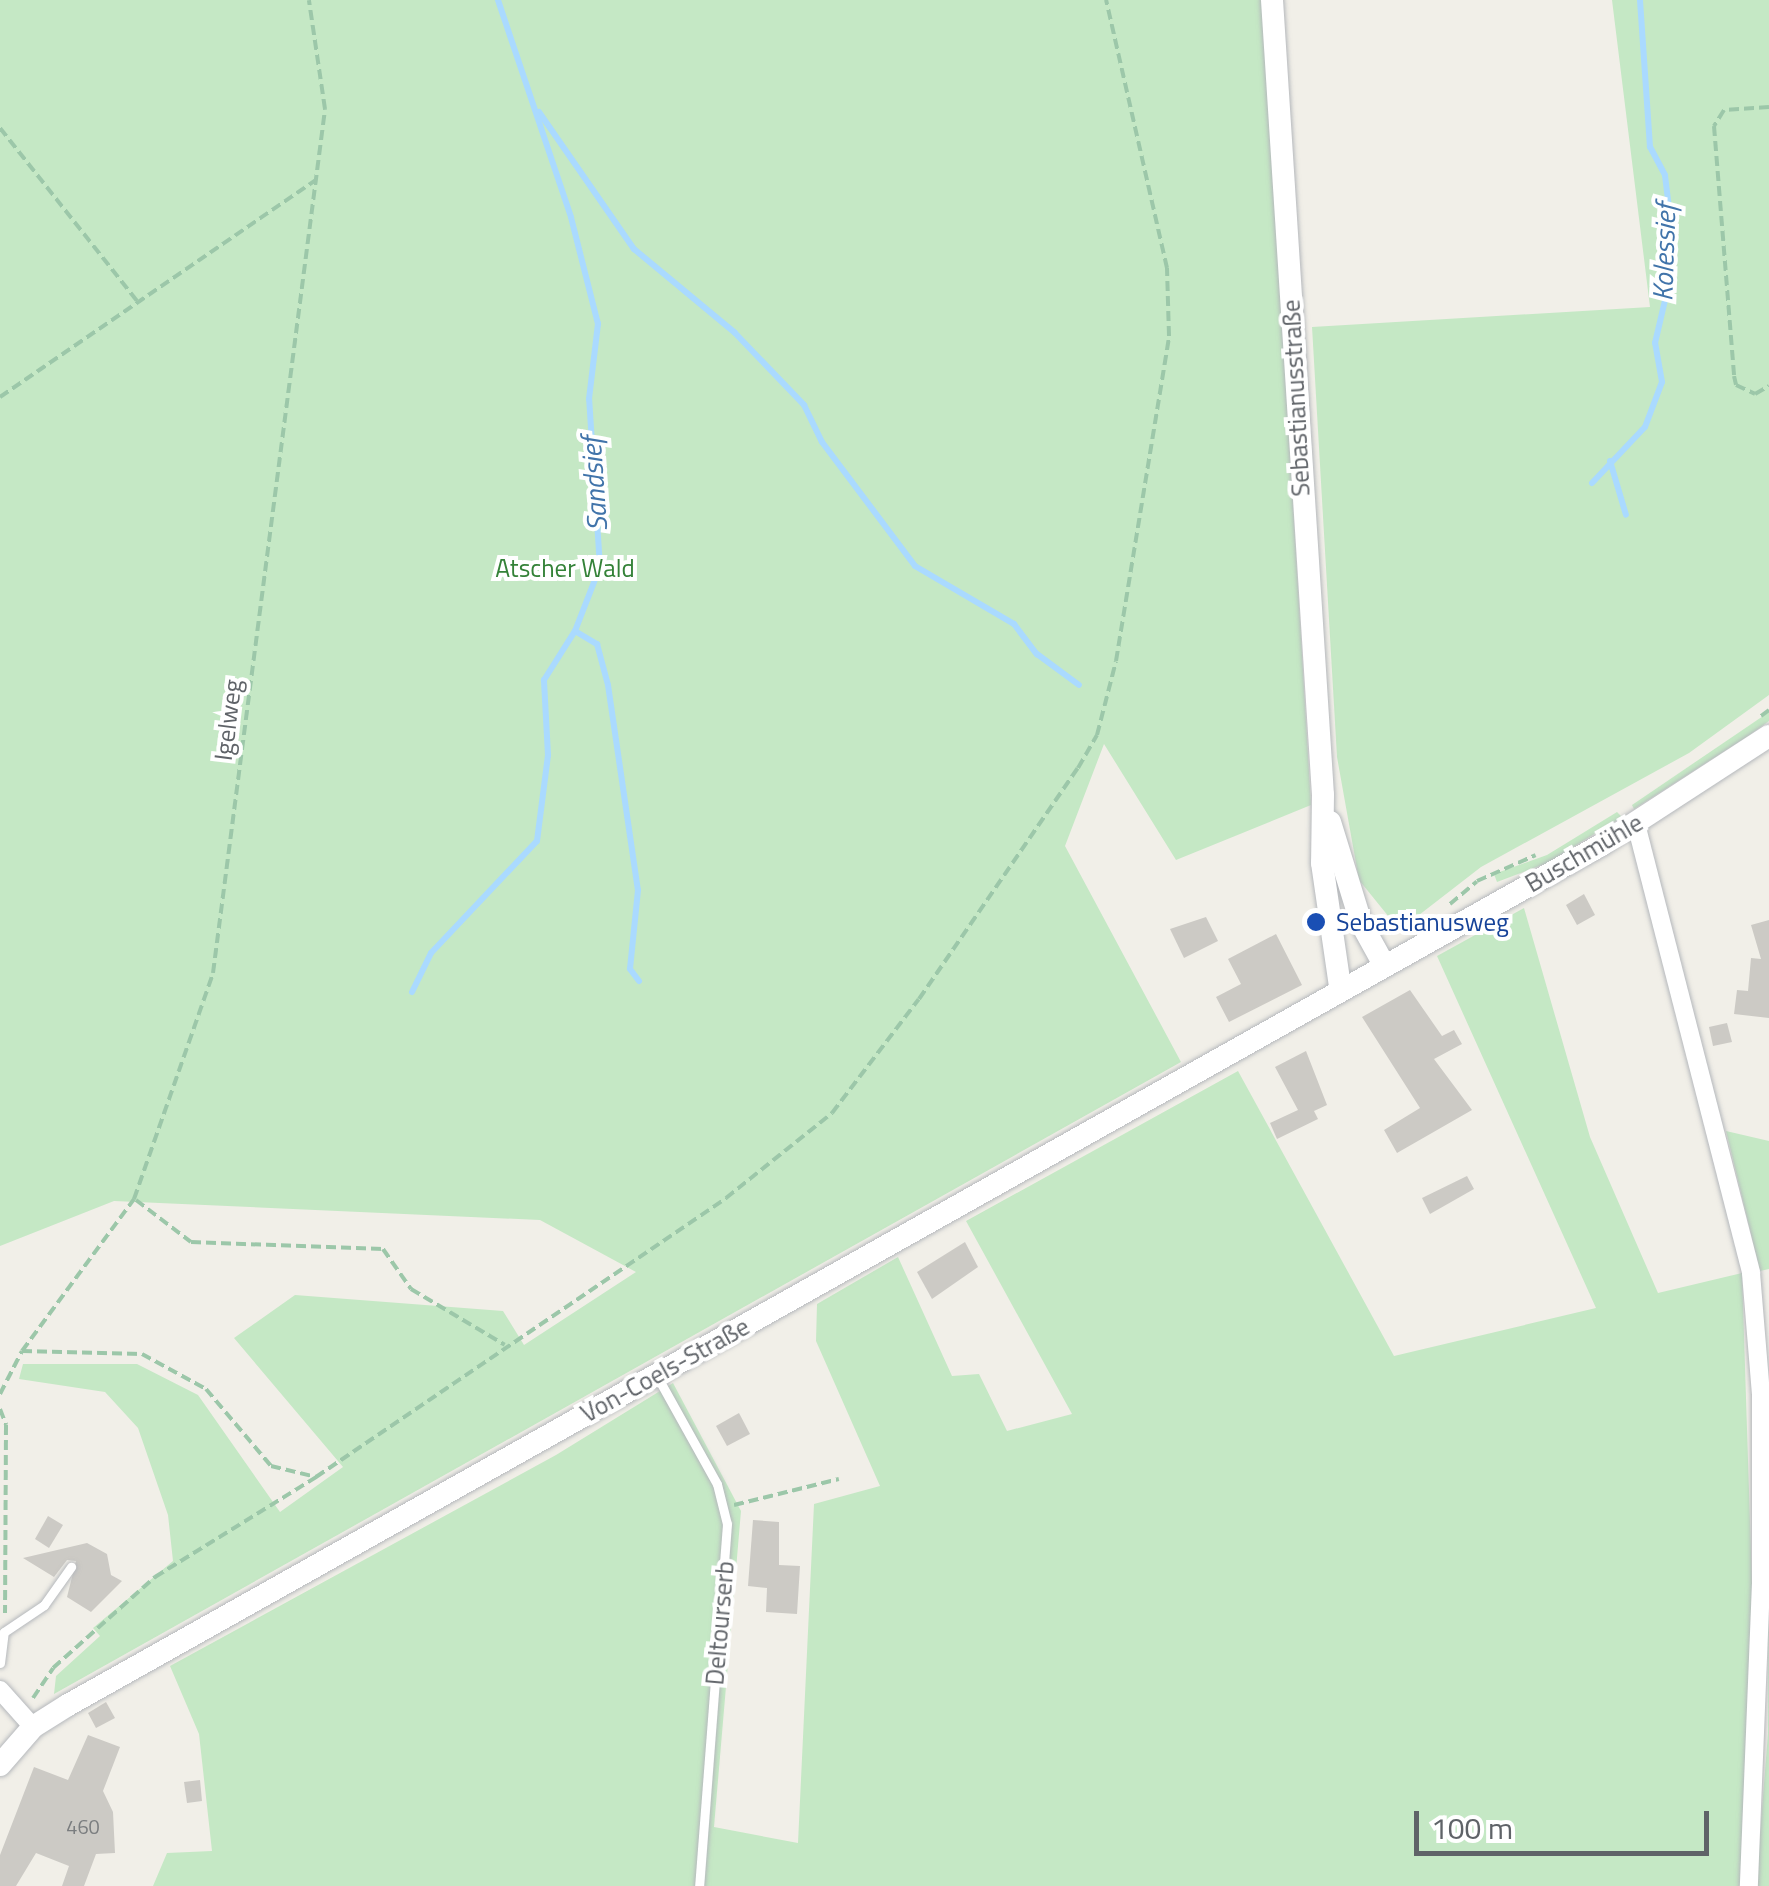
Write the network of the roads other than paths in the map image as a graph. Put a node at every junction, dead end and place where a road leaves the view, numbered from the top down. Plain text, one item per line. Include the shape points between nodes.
1 (1272, 0) edge
2 (1769, 736) edge
3 (1324, 795) junction
4 (1636, 824) junction
5 (1384, 963) junction
6 (1340, 988) junction
7 (657, 1376) junction
8 (71, 1567) dead end
9 (0, 1663) edge
10 (0, 1690) edge
11 (27, 1718) junction
12 (0, 1765) edge
13 (699, 1886) edge
14 (1749, 1886) edge

1 - 3 main road, Sebastianusstraße
2 - 4 main road, Buschmühle
3 - 5 main road, Sebastianusstraße via 1360,923
3 - 6 main road, Sebastianusstraße via 1322,863
4 - 5 main road, Buschmühle
4 - 14 street via 1751,1274 1761,1394 1761,1583
5 - 6 main road, Buschmühle
6 - 7 main road, Von-Coels-Straße
7 - 11 main road, Von-Coels-Straße
7 - 13 lane, Deltourserb via 724,1507
8 - 9 lane via 44,1605 4,1632
10 - 11 street
11 - 12 main road, Von-Coels-Straße

